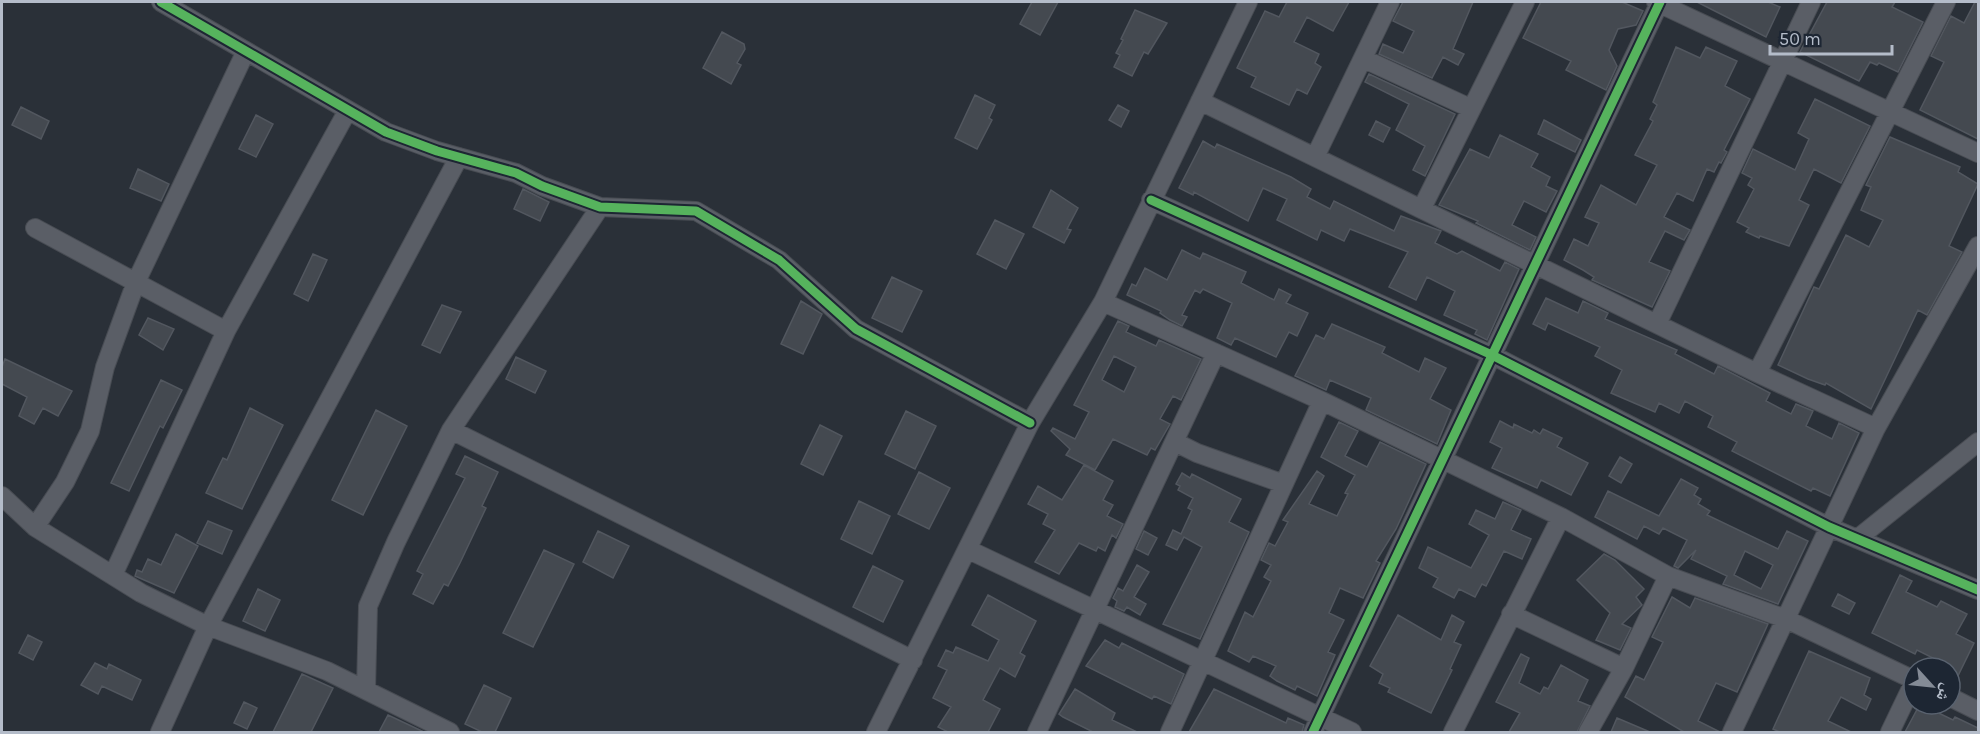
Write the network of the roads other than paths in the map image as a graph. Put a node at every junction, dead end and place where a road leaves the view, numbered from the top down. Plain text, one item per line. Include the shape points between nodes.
1 (161, 2) edge
2 (1248, 2) edge
3 (1390, 2) edge
4 (1525, 2) edge
5 (1658, 2) edge
6 (1811, 2) edge
7 (1946, 2) edge
8 (246, 51) junction
9 (1364, 59) junction
10 (1782, 60) junction
11 (1200, 101) junction
12 (1470, 108) junction
13 (348, 110) junction
14 (1891, 112) junction
15 (1978, 153) edge
16 (459, 157) junction
17 (1315, 157) junction
18 (1151, 200) junction
19 (600, 207) junction
20 (1422, 208) junction
21 (35, 228) dead end
22 (1978, 252) edge
23 (1537, 266) junction
24 (136, 282) junction
25 (1103, 302) junction
26 (1657, 324) junction
27 (226, 331) junction
28 (1216, 352) junction
29 (1492, 356) junction
30 (1757, 373) junction
31 (1322, 401) junction
32 (1030, 423) junction
33 (1876, 428) junction
34 (452, 430) junction
35 (1175, 442) junction
36 (1978, 442) edge
37 (1443, 461) junction
38 (1284, 484) junction
39 (2, 496) edge
40 (1561, 517) junction
41 (35, 527) junction
42 (1829, 527) junction
43 (1857, 539) junction
44 (969, 550) junction
45 (113, 576) junction
46 (1668, 576) junction
47 (1978, 590) edge
48 (1096, 612) junction
49 (1511, 614) junction
50 (1786, 619) junction
51 (208, 626) junction
52 (913, 660) junction
53 (1202, 662) junction
54 (1624, 668) junction
55 (1902, 675) edge
56 (366, 690) junction
57 (1962, 704) edge
58 (1902, 706) edge
59 (1978, 711) edge
60 (1317, 725) edge
61 (160, 732) edge
62 (445, 732) edge
63 (876, 732) edge
64 (1037, 732) edge
65 (1170, 732) edge
66 (1352, 732) edge
67 (1453, 732) edge
68 (1588, 732) edge
69 (1732, 732) edge
70 (1890, 732) edge

1 - 8 street
2 - 11 street
3 - 9 street
4 - 12 street
5 - 10 street
5 - 23 street
6 - 10 street
7 - 14 street
8 - 13 street
8 - 24 street
9 - 12 street
9 - 17 street
10 - 14 street
10 - 26 street
11 - 17 street
11 - 18 street
12 - 20 street
13 - 16 street via 386,132
13 - 27 street
14 - 15 street
14 - 30 street
16 - 19 street via 516,173
16 - 51 street
17 - 20 street
18 - 25 street
18 - 29 street
19 - 32 street via 696,211 778,260 856,329
19 - 34 street
20 - 23 street
21 - 24 street
22 - 33 street
23 - 26 street
23 - 29 street
24 - 27 street
24 - 41 street via 105,367 90,431 65,482
25 - 28 street
25 - 32 street
26 - 30 street
27 - 45 street
28 - 31 street
28 - 35 street
29 - 37 street
29 - 42 street
30 - 33 street
31 - 37 street
31 - 38 street
32 - 44 street
33 - 42 street
34 - 52 street
34 - 56 street via 368,606
35 - 38 street
35 - 48 street
36 - 43 street
37 - 40 street
37 - 60 street
38 - 53 street
39 - 41 street
40 - 46 street
40 - 49 street
41 - 45 street
42 - 43 street
42 - 50 street
43 - 47 street
44 - 48 street
44 - 52 street
45 - 51 street
46 - 50 street
46 - 54 street
48 - 53 street
48 - 64 street
49 - 54 street
49 - 67 street
50 - 55 street
50 - 69 street
51 - 56 street
51 - 61 street
52 - 63 street
53 - 60 street
53 - 65 street
54 - 68 street
56 - 62 street
57 - 59 street
58 - 70 street
60 - 66 street

